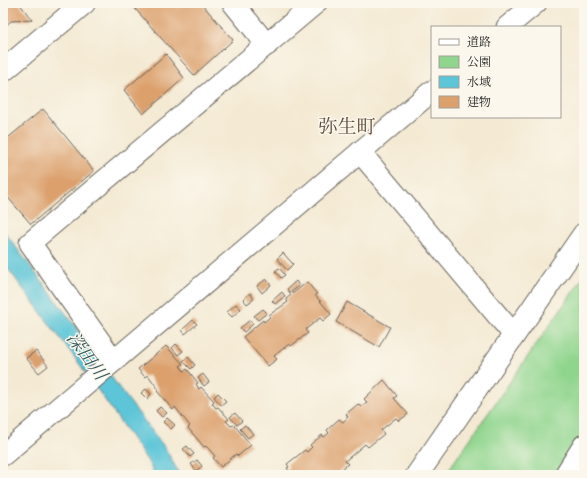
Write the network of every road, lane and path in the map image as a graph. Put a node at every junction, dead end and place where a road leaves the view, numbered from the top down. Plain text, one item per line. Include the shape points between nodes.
1 (84, 3) edge
2 (233, 3) edge
3 (316, 3) edge
4 (536, 3) edge
5 (508, 26) edge
6 (267, 45) junction
7 (3, 71) edge
8 (431, 92) edge
9 (360, 152) junction
10 (584, 234) edge
11 (514, 335) junction
12 (110, 364) junction
13 (584, 445) edge
14 (3, 455) edge
15 (418, 475) edge
16 (565, 475) edge

1 - 7 street
2 - 6 street
3 - 6 street
4 - 5 street
6 - 12 street via 30,243
8 - 9 street
9 - 11 street
9 - 12 street
10 - 11 street
11 - 15 street
12 - 14 street
13 - 16 street

